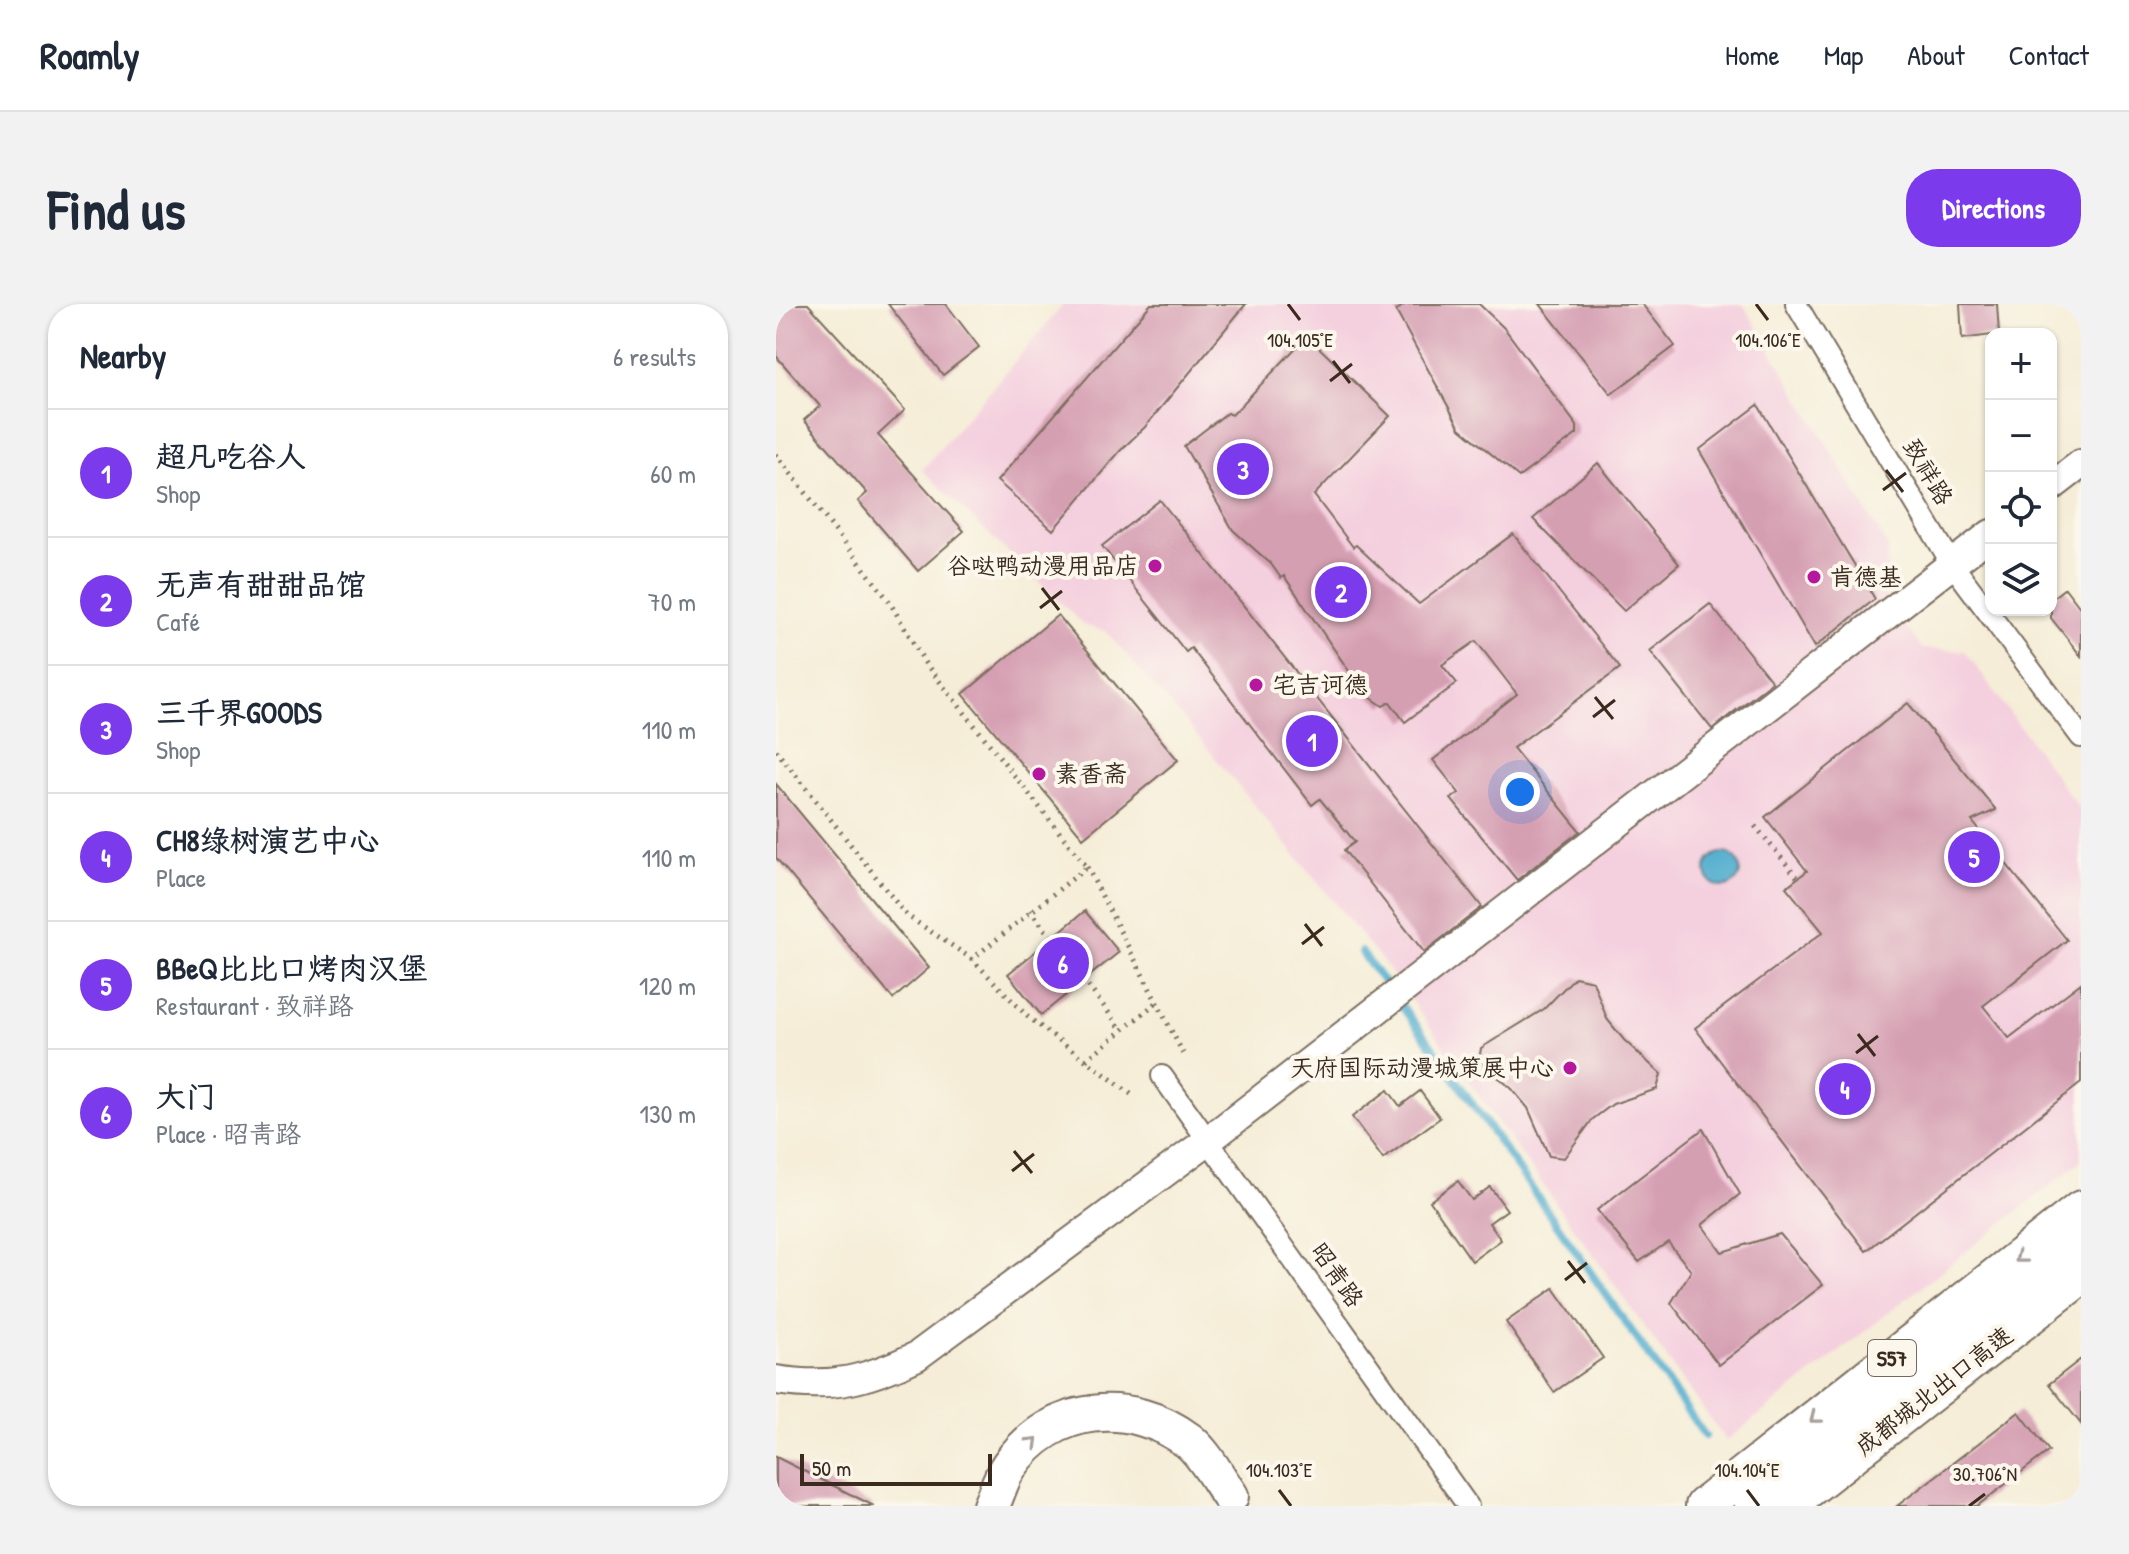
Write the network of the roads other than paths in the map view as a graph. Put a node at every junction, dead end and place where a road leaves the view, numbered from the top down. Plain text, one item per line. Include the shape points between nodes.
1 (1796, 304) edge
2 (2081, 464) edge
3 (2057, 482) edge
4 (1985, 539) edge
5 (1952, 564) junction
6 (2081, 737) edge
7 (1162, 1076) dead end
8 (1210, 1139) junction
9 (2081, 1209) edge
10 (2081, 1244) edge
11 (2081, 1276) edge
12 (776, 1380) edge
13 (1230, 1496) dead end
14 (991, 1506) edge
15 (1468, 1506) edge
16 (1704, 1506) edge
17 (1749, 1506) edge
18 (1787, 1506) edge

1 - 5 street, 致祥路
2 - 3 street
4 - 5 street
5 - 6 street, 致祥路
5 - 8 street
7 - 8 street, 昭青路
8 - 12 street via 917,1356 872,1376 824,1386
8 - 15 street, 昭青路
9 -> 16 highway, S57
10 - 17 street
11 - 18 highway, 成都城北出口高速 / S57
14 -> 13 highway via 1009,1466 1044,1432 1085,1414 1124,1411 1191,1442

